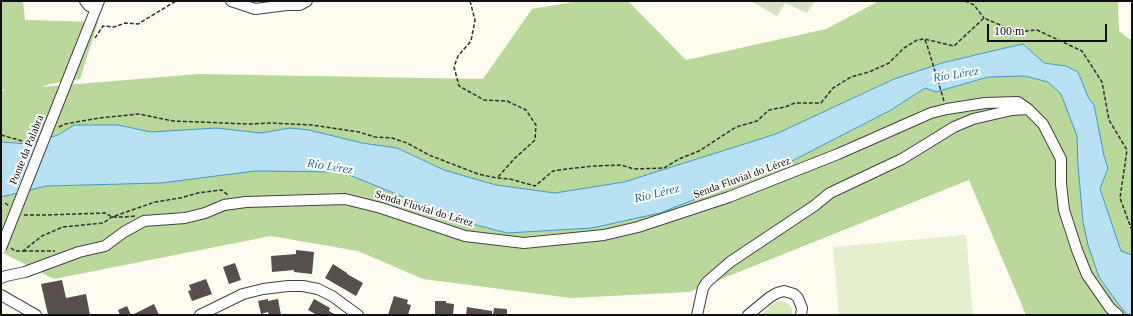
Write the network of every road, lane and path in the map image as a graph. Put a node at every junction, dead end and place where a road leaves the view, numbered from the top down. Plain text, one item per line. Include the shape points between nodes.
1 (85, 1) edge
2 (176, 1) edge
3 (231, 1) edge
4 (308, 1) edge
5 (470, 1) edge
6 (893, 1) edge
7 (902, 1) edge
8 (965, 1) edge
9 (98, 5) edge
10 (984, 18) junction
11 (924, 39) junction
12 (92, 42) dead end
13 (947, 109) junction
14 (1028, 109) junction
15 (59, 127) dead end
16 (1, 135) edge
17 (39, 138) dead end
18 (497, 178) junction
19 (5, 203) dead end
20 (239, 203) junction
21 (11, 207) dead end
22 (22, 215) dead end
23 (112, 218) junction
24 (1132, 229) edge
25 (6, 248) edge
26 (23, 251) junction
27 (62, 251) dead end
28 (1, 278) edge
29 (1, 295) edge
30 (36, 315) edge
31 (200, 315) edge
32 (358, 315) edge
33 (697, 315) edge
34 (748, 315) edge
35 (801, 315) edge
36 (1118, 315) edge

1 - 9 street via 89,6
2 - 12 path via 138,24 103,26
3 - 4 street via 255,9 300,6
5 - 18 path via 475,20 471,41 458,56 454,67 460,86 484,100 507,102 526,110 536,125 535,140
6 - 7 path
8 - 10 path via 974,5
9 - 25 street, Ponte da Palabra, bridge
10 - 11 path via 954,46
10 - 24 path via 1016,32 1037,30 1082,51 1102,82 1109,120 1127,150 1120,198
11 - 13 path
11 - 18 path via 904,48 889,63 851,77 832,88 820,103 795,103 769,110 757,121 736,127 699,151 664,168 634,169 620,165 567,169 553,171 535,186
13 - 14 street, Senda Fluvial do Lérez via 985,103 1018,102
13 - 20 street, Senda Fluvial do Lérez via 931,113 845,151 729,197 638,227 604,235 524,243 465,236 381,208 345,199
14 - 33 street via 973,119 954,127 902,158 830,193 730,262 707,282 703,288
14 - 36 street via 1043,124 1061,159 1064,210 1076,250 1087,275 1110,308
15 - 18 path via 99,118 139,114 173,121 312,125 392,138 478,174
16 - 17 path via 26,142
19 - 21 path
20 - 23 path via 222,190 155,202
20 - 28 street, Senda Fluvial do Lérez via 224,205 185,218 144,221 105,246
22 - 23 path via 105,213
23 - 26 path via 104,224 63,227 42,236
25 - 26 path
26 - 27 path
29 - 30 street
31 - 32 street via 243,294 263,289 303,286 318,289 332,296
34 - 35 street via 770,297 784,290 798,298 802,308

